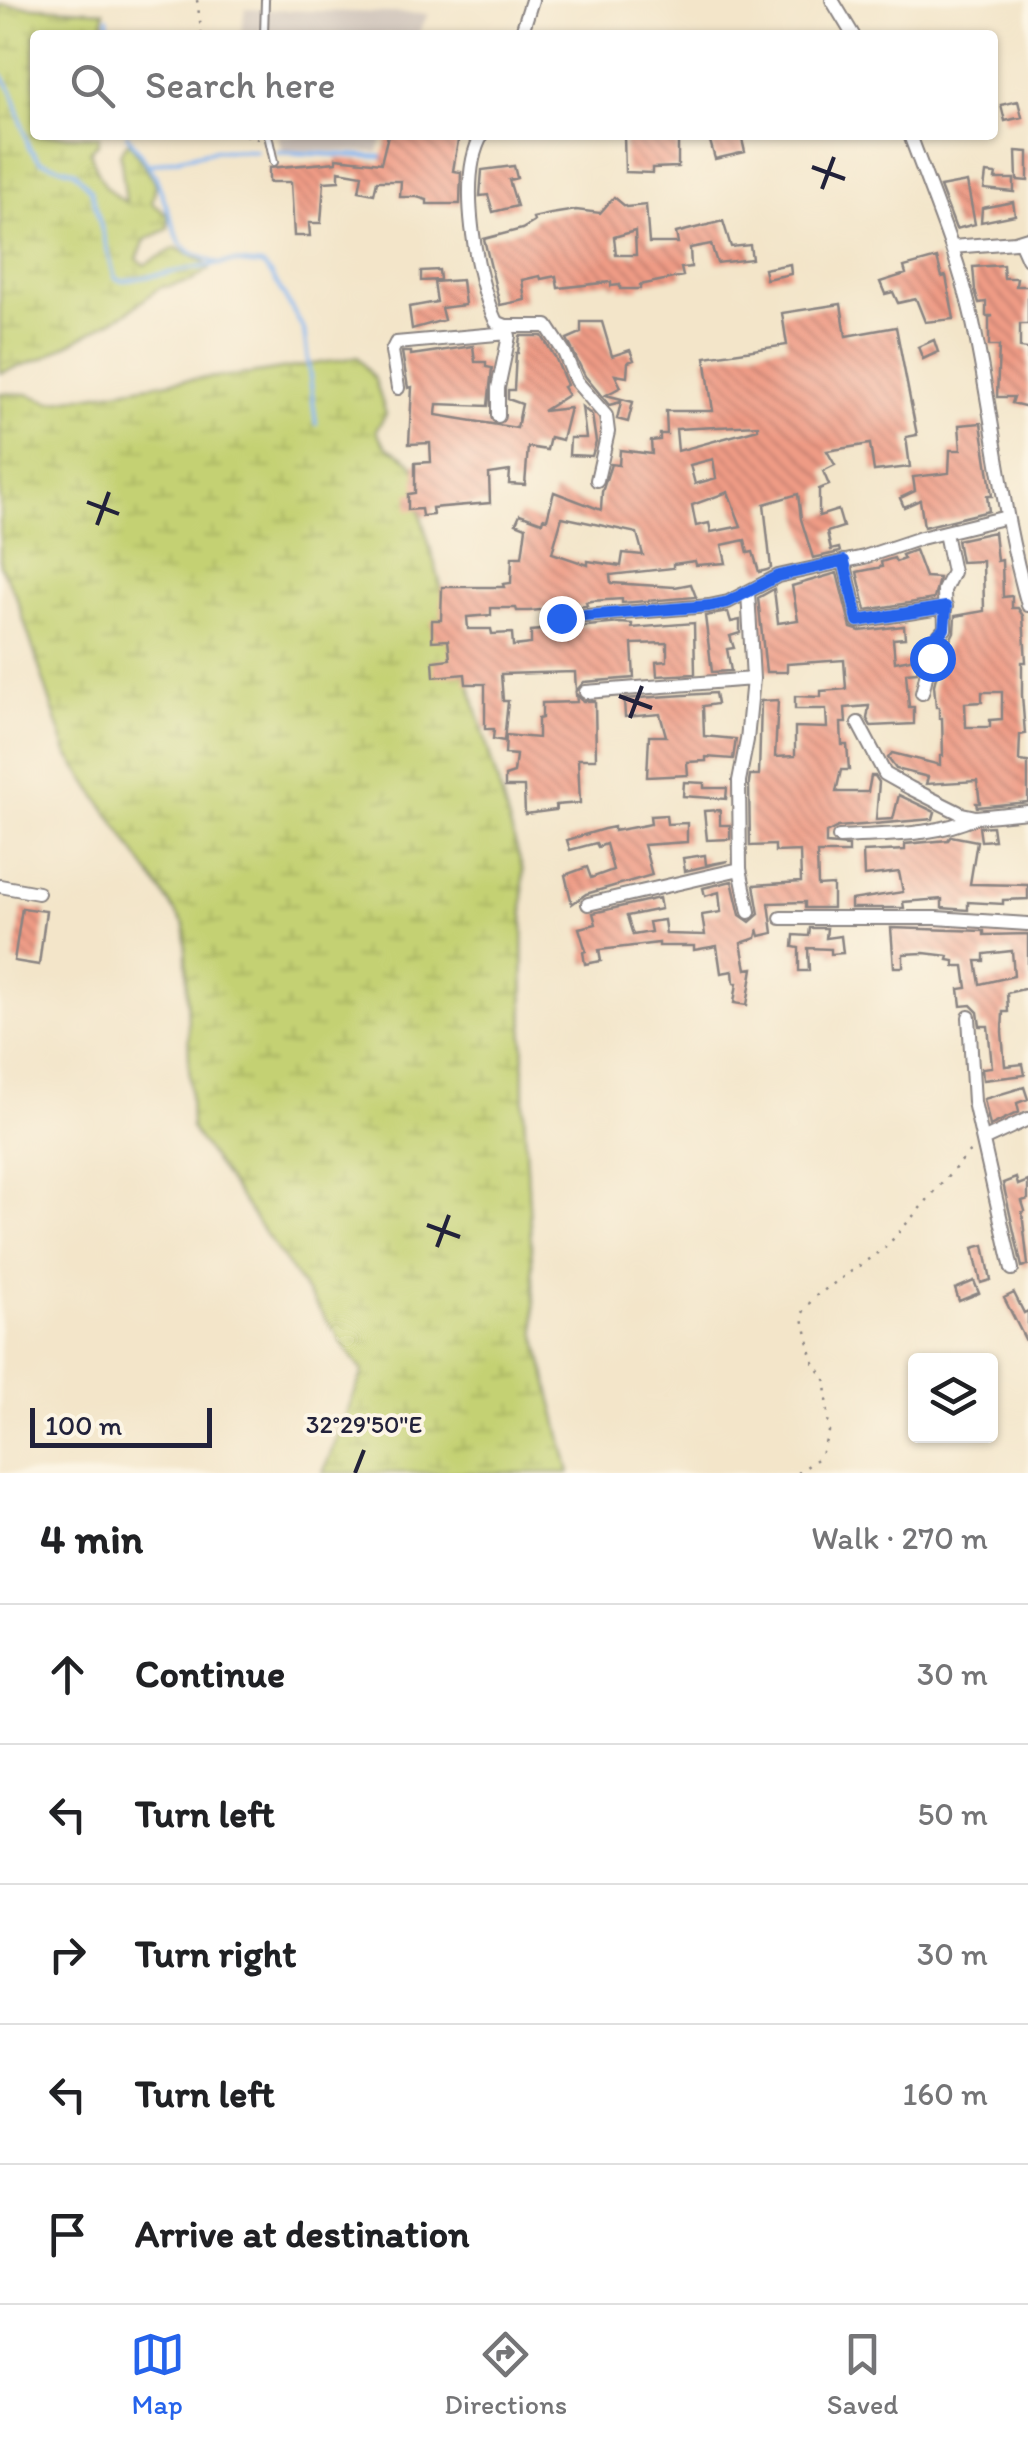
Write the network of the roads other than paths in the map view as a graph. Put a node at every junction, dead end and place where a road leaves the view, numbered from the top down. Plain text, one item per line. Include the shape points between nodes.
1 (264, 0) edge
2 (532, 0) edge
3 (832, 0) edge
4 (264, 30) edge
5 (523, 30) edge
6 (850, 30) edge
7 (269, 140) edge
8 (479, 140) edge
9 (912, 140) edge
10 (274, 162) dead end
11 (1024, 239) edge
12 (952, 246) junction
13 (1028, 259) edge
14 (507, 329) junction
15 (398, 388) dead end
16 (498, 416) dead end
17 (597, 480) dead end
18 (1007, 517) junction
19 (945, 533) junction
20 (844, 561) junction
21 (748, 592) junction
22 (1028, 605) edge
23 (946, 607) junction
24 (561, 618) dead end
25 (753, 678) junction
26 (586, 692) dead end
27 (922, 693) dead end
28 (858, 723) dead end
29 (1028, 812) edge
30 (976, 817) junction
31 (839, 837) dead end
32 (740, 869) junction
33 (0, 886) edge
34 (38, 893) dead end
35 (588, 904) dead end
36 (749, 912) dead end
37 (781, 918) dead end
38 (1028, 924) edge
39 (970, 1017) dead end
40 (1028, 1119) edge
41 (985, 1139) junction
42 (1012, 1269) dead end

1 - 4 lane
2 - 5 street
3 - 6 street
7 - 10 lane
8 - 14 street via 469,181 476,241 489,307
9 - 12 street
11 - 12 street
11 - 13 street
12 - 18 street via 972,317
14 - 15 street via 396,343
14 - 16 street
14 - 17 street via 546,326 606,416
18 - 19 street
18 - 22 street
19 - 20 street
19 - 23 street via 953,572 944,590
20 - 21 street via 778,576
20 - 23 street via 858,621
21 - 24 street via 709,606
21 - 25 street
23 - 27 street
25 - 26 street
25 - 32 street via 739,780
28 - 30 street via 885,774
29 - 30 street
30 - 31 street via 934,832
32 - 35 street
32 - 36 street
33 - 34 street
37 - 38 street
39 - 41 street via 974,1102
40 - 41 street
41 - 42 street

